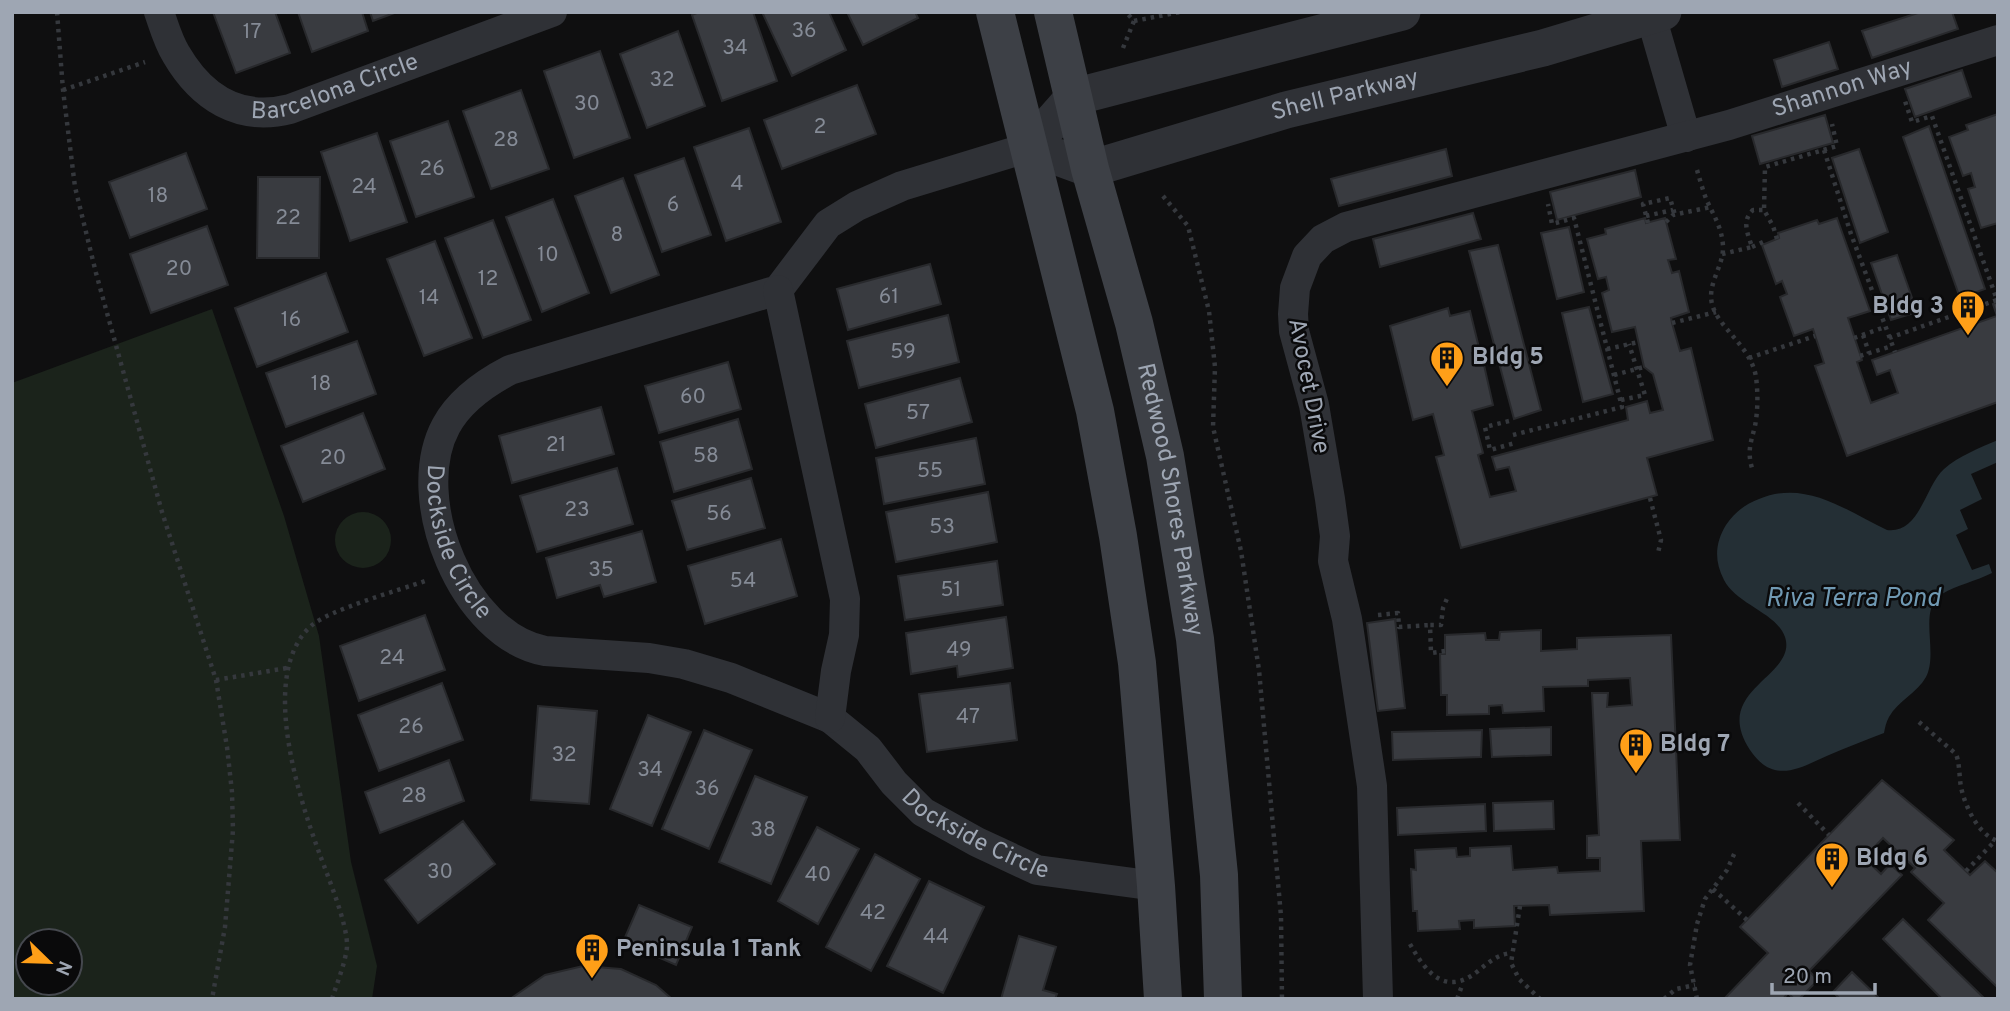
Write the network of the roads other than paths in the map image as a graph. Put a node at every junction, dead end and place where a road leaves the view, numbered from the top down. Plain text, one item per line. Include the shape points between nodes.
1 (159, 12) edge
2 (552, 12) edge
3 (995, 12) edge
4 (1053, 12) edge
5 (1402, 12) edge
6 (1657, 14) edge
7 (1998, 40) edge
8 (1074, 97) junction
9 (1686, 137) junction
10 (1030, 147) junction
11 (1090, 169) junction
12 (778, 290) junction
13 (830, 718) junction
14 (1156, 886) junction
15 (1163, 999) edge
16 (1223, 999) edge
17 (1378, 999) edge

1 - 2 street, Barcelona Circle via 175,52 203,89 235,109 272,114
3 - 10 main road
4 - 8 main road, Redwood Shores Parkway
5 - 8 street
6 - 9 street
6 - 11 street, Shell Parkway via 1543,48 1286,110
7 - 9 street, Shannon Way
8 - 10 street
8 - 11 main road, Redwood Shores Parkway
9 - 17 street, Avocet Drive via 1346,228 1323,239 1301,266 1292,300 1294,331 1314,405 1335,536 1333,561 1347,619 1372,786
10 - 11 street
10 - 12 street via 902,186 857,206 828,224
10 - 14 main road via 1095,411 1118,536 1137,663
11 - 16 main road, Redwood Shores Parkway via 1166,456 1195,639 1219,875
12 - 13 street via 845,599 844,635
12 - 13 street, Dockside Circle via 510,370 475,391 446,426 437,453 434,499 467,592 492,624 530,649 684,664 732,678
13 - 14 street, Dockside Circle via 868,749 923,812 968,838 1037,870
14 - 15 main road

